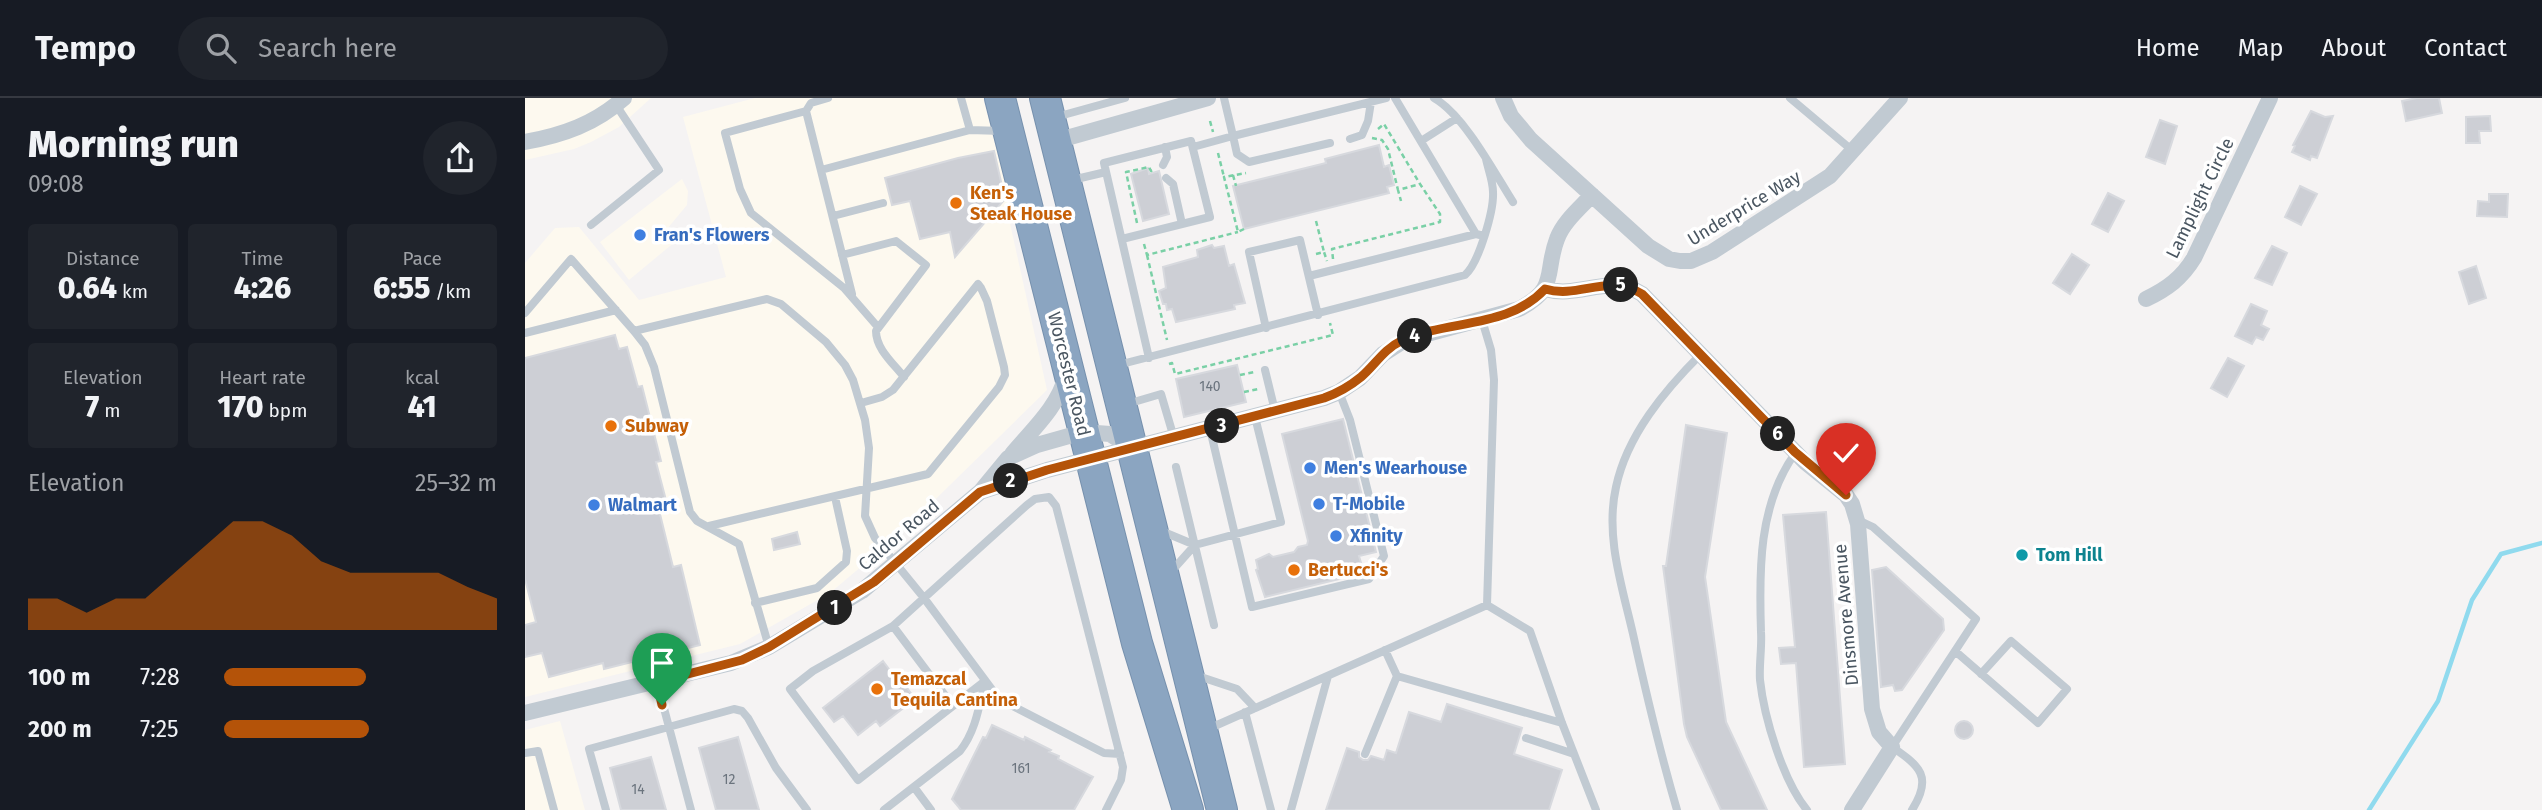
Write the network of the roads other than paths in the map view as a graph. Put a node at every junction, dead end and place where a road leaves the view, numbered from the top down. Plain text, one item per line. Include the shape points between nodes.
1 (828, 98) edge
2 (961, 98) edge
3 (1000, 98) edge
4 (1125, 98) edge
5 (1208, 98) edge
6 (1224, 98) edge
7 (1386, 98) edge
8 (1395, 98) edge
9 (1434, 98) edge
10 (1503, 98) edge
11 (1790, 98) edge
12 (1901, 98) edge
13 (2270, 98) edge
14 (620, 102) edge
15 (1181, 102) edge
16 (1371, 102) junction
17 (806, 111) junction
18 (1457, 118) junction
19 (1050, 119) edge
20 (1008, 130) junction
21 (970, 131) junction
22 (1233, 136) junction
23 (1350, 139) dead end
24 (1421, 141) junction
25 (525, 142) edge
26 (1330, 143) dead end
27 (1165, 147) junction
28 (1193, 147) junction
29 (1853, 151) junction
30 (1486, 159) junction
31 (1167, 163) road end
32 (821, 170) junction
33 (1106, 172) junction
34 (1171, 179) dead end
35 (1066, 182) junction
36 (1592, 195) junction
37 (1513, 202) dead end
38 (883, 203) dead end
39 (832, 216) junction
40 (1182, 224) junction
41 (591, 225) dead end
42 (1480, 235) junction
43 (1122, 239) junction
44 (842, 255) junction
45 (1309, 276) junction
46 (1545, 289) junction
47 (853, 296) junction
48 (2147, 299) dead end
49 (616, 310) junction
50 (525, 313) edge
51 (1318, 315) junction
52 (1482, 320) junction
53 (877, 326) junction
54 (1266, 328) junction
55 (634, 331) junction
56 (525, 333) edge
57 (1702, 354) junction
58 (1149, 358) junction
59 (1066, 363) junction
60 (1112, 367) junction
61 (1265, 370) road end
62 (904, 377) junction
63 (1339, 392) junction
64 (861, 403) junction
65 (1122, 406) junction
66 (1275, 411) junction
67 (1255, 417) junction
68 (1210, 429) junction
69 (1174, 438) junction
70 (1086, 446) junction
71 (1133, 449) junction
72 (1795, 452) junction
73 (1008, 458) junction
74 (1175, 467) dead end
75 (866, 489) junction
76 (980, 492) junction
77 (835, 497) junction
78 (1856, 519) junction
79 (709, 526) junction
80 (1152, 526) junction
81 (1234, 535) junction
82 (1195, 545) junction
83 (896, 563) junction
84 (1165, 578) junction
85 (924, 597) junction
86 (755, 603) junction
87 (1487, 605) junction
88 (1214, 625) dead end
89 (893, 626) junction
90 (769, 647) junction
91 (1385, 650) junction
92 (1955, 651) junction
93 (1188, 673) junction
94 (1981, 674) junction
95 (1328, 676) junction
96 (1397, 676) junction
97 (985, 681) junction
98 (657, 682) junction
99 (953, 706) junction
100 (1255, 708) junction
101 (1245, 712) junction
102 (525, 713) edge
103 (1562, 723) junction
104 (668, 727) junction
105 (1203, 732) junction
106 (1527, 738) dead end
107 (1892, 747) junction
108 (525, 753) edge
109 (1120, 754) junction
110 (1365, 754) dead end
111 (1574, 754) junction
112 (914, 787) junction
113 (1182, 798) edge
114 (554, 810) edge
115 (606, 810) edge
116 (691, 810) edge
117 (807, 810) edge
118 (884, 810) edge
119 (931, 810) edge
120 (1106, 810) edge
121 (1222, 810) edge
122 (1271, 810) edge
123 (1291, 810) edge
124 (1596, 810) edge
125 (1677, 810) edge
126 (1807, 810) edge
127 (1852, 810) edge
128 (1912, 810) edge

1 - 17 lane via 811,103
2 - 21 lane
3 - 20 highway, Worcester Road
4 - 19 lane
5 - 15 street
6 - 22 lane
7 - 16 lane
8 - 24 lane
9 - 18 lane
10 - 36 street, Underprice Way via 1521,129
11 - 29 lane
12 - 29 street, Underprice Way
13 - 48 street, Lamplight Circle via 2189,265 2173,283
14 - 25 street via 578,128
14 - 41 lane via 659,170
15 - 19 street
16 - 22 lane
16 - 23 lane via 1362,135
17 - 32 lane
17 - 47 lane via 726,132 737,177 755,217
18 - 24 lane
18 - 30 lane
19 - 35 highway
20 - 21 lane
20 - 59 highway, Worcester Road
21 - 32 lane
22 - 26 lane via 1237,154 1249,162
22 - 28 lane
24 - 42 lane
27 - 28 lane via 1191,141
27 - 31 lane
27 - 33 lane via 1104,163
28 - 40 lane via 1210,217
29 - 36 street, Underprice Way via 1820,185 1691,261 1661,254
30 - 37 lane
30 - 42 lane via 1493,192
32 - 39 lane
33 - 35 lane
33 - 43 lane
34 - 40 lane
35 - 60 highway
36 - 46 street via 1561,230
38 - 39 lane
39 - 44 lane
40 - 43 lane
42 - 45 lane
42 - 51 lane via 1478,258 1465,275
43 - 58 lane
44 - 47 lane
44 - 53 lane via 896,241 926,265
45 - 51 lane
45 - 54 lane via 1300,240 1249,252
46 - 52 street via 1519,309
46 - 57 street, Dinsmore Avenue via 1631,287
47 - 53 lane
49 - 50 lane via 571,259
49 - 55 lane
49 - 56 lane
51 - 54 lane
52 - 63 street via 1394,345
52 - 87 lane via 1494,380
53 - 62 lane via 878,344
54 - 58 lane
55 - 64 lane via 760,299 774,300 836,354
55 - 79 lane via 654,367 690,512
57 - 72 street, Dinsmore Avenue
57 - 125 lane via 1658,403 1635,438 1620,470 1612,508 1616,558
58 - 60 lane
59 - 70 highway, Worcester Road
59 - 73 street via 1060,395
60 - 65 highway
61 - 66 lane
62 - 64 lane via 885,396
62 - 75 lane via 978,284 986,296 1003,362 1001,383 931,472
63 - 66 street
63 - 81 lane via 1384,556 1369,579 1252,607
64 - 75 lane via 869,448
65 - 69 lane via 1161,394
65 - 71 highway
66 - 67 street
67 - 68 street
67 - 81 lane via 1281,522
68 - 69 street
68 - 81 lane
69 - 71 street
70 - 71 street, Caldor Road
70 - 71 street, Caldor Road via 1110,434
70 - 73 street, Caldor Road via 1037,445
70 - 76 street, Caldor Road via 1047,470
70 - 113 highway, Worcester Road via 1136,643
71 - 80 highway
72 - 78 street, Dinsmore Avenue via 1846,495
72 - 126 lane via 1771,499 1763,539 1760,678 1773,737 1797,797
73 - 76 street, Caldor Road
74 - 82 lane
75 - 77 lane
75 - 83 lane via 867,525
76 - 83 street, Caldor Road
77 - 79 lane
77 - 86 lane via 847,551 843,565 817,588
78 - 92 lane via 1873,527 1976,620
78 - 107 street, Dinsmore Avenue via 1872,709 1879,732
79 - 86 lane via 739,544
80 - 82 lane
80 - 84 highway
81 - 82 lane
82 - 84 lane
82 - 88 lane
83 - 85 lane
83 - 90 street, Caldor Road via 855,595
84 - 93 highway
85 - 89 lane
85 - 97 lane
85 - 109 lane via 1035,499 1053,500
86 - 90 lane
87 - 91 lane
87 - 103 lane via 1530,631
89 - 99 lane
89 - 99 lane via 789,689 857,780
90 - 98 street, Caldor Road via 742,660
91 - 95 lane
91 - 96 lane
92 - 94 lane
92 - 107 lane
93 - 100 lane via 1237,689
93 - 105 highway
94 - 94 lane via 2038,723 2067,689 2011,641
95 - 100 lane
95 - 123 lane
96 - 103 lane
96 - 110 lane
97 - 99 lane
97 - 109 lane via 1007,704 1104,753
97 - 112 lane via 967,743
98 - 102 street, Caldor Road
98 - 104 lane
100 - 101 lane
101 - 105 lane
101 - 122 lane
103 - 111 lane
104 - 115 lane via 589,749
104 - 116 lane
104 - 117 lane via 730,710 742,712
105 - 121 highway
106 - 111 lane
107 - 127 street
107 - 128 lane via 1915,762 1923,778
108 - 114 lane via 538,751
109 - 120 lane via 1123,773
111 - 124 lane
112 - 118 lane
112 - 119 lane

